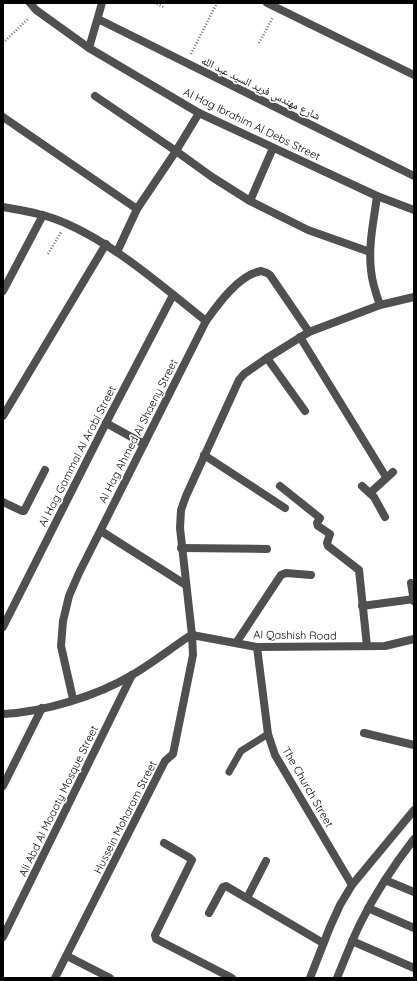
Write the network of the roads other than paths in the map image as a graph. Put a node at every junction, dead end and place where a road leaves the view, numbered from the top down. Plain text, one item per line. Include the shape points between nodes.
1 (30, 3) edge
2 (102, 3) edge
3 (267, 3) edge
4 (98, 19) junction
5 (89, 48) junction
6 (414, 75) edge
7 (95, 96) dead end
8 (199, 113) junction
9 (3, 118) edge
10 (273, 148) junction
11 (176, 151) junction
12 (414, 176) edge
13 (377, 196) junction
14 (250, 201) junction
15 (3, 207) edge
16 (138, 209) junction
17 (414, 210) edge
18 (43, 215) junction
19 (106, 244) junction
20 (117, 252) junction
21 (370, 252) junction
22 (3, 291) edge
23 (173, 295) junction
24 (414, 297) edge
25 (380, 305) junction
26 (206, 321) junction
27 (309, 332) junction
28 (300, 337) junction
29 (267, 358) junction
30 (305, 411) dead end
31 (3, 416) edge
32 (106, 424) junction
33 (144, 444) junction
34 (204, 455) junction
35 (45, 470) dead end
36 (280, 486) dead end
37 (362, 486) dead end
38 (370, 493) junction
39 (3, 502) edge
40 (285, 508) dead end
41 (385, 517) dead end
42 (101, 530) junction
43 (181, 548) junction
44 (267, 549) dead end
45 (310, 575) dead end
46 (411, 583) dead end
47 (186, 585) junction
48 (414, 600) edge
49 (362, 606) junction
50 (3, 627) edge
51 (192, 635) junction
52 (414, 639) edge
53 (236, 643) junction
54 (367, 646) junction
55 (258, 647) junction
56 (132, 675) junction
57 (73, 700) junction
58 (42, 708) junction
59 (3, 714) edge
60 (364, 733) dead end
61 (268, 734) junction
62 (414, 745) edge
63 (229, 772) dead end
64 (3, 786) edge
65 (414, 810) edge
66 (414, 839) edge
67 (164, 843) dead end
68 (411, 849) edge
69 (266, 861) dead end
70 (385, 880) junction
71 (352, 884) junction
72 (414, 892) edge
73 (247, 898) junction
74 (368, 908) junction
75 (209, 913) dead end
76 (414, 928) edge
77 (3, 937) edge
78 (352, 941) junction
79 (323, 943) junction
80 (67, 956) junction
81 (414, 968) edge
82 (56, 978) edge
83 (110, 978) edge
84 (232, 978) edge
85 (310, 978) edge
86 (337, 978) edge

1 - 5 street, Al Hag Ibrahim Al Debs Street
2 - 4 street
3 - 6 street
4 - 5 street
4 - 12 street, شارع مهندس فريد السيد عبد الله
5 - 8 street, Al Hag Ibrahim Al Debs Street
7 - 11 street
8 - 10 street, Al Hag Ibrahim Al Debs Street
8 - 11 street
9 - 16 street
10 - 13 street, Al Hag Ibrahim Al Debs Street
10 - 14 street
11 - 14 street
11 - 16 street
13 - 17 street, Al Hag Ibrahim Al Debs Street
13 - 21 street
14 - 21 street via 308,230
15 - 18 street
16 - 20 street
18 - 19 street
18 - 22 street
19 - 20 street
19 - 31 street
20 - 23 street
21 - 25 street via 373,285
23 - 26 street
23 - 32 street, Al Hag Gammal Al Arabi Street
24 - 25 street, Hussein Moharam Street
25 - 27 street, Hussein Moharam Street
26 - 27 street, Al Hag Ahmed Al Shaeny Street via 233,288 261,271 270,276
26 - 33 street, Al Hag Ahmed Al Shaeny Street
27 - 28 street, Hussein Moharam Street
28 - 29 street, Hussein Moharam Street
28 - 38 street via 389,474
29 - 30 street
29 - 34 street, Hussein Moharam Street via 239,380
32 - 33 street
32 - 50 street, Al Hag Gammal Al Arabi Street
33 - 42 street, Al Hag Ahmed Al Shaeny Street
34 - 40 street
34 - 43 street, Hussein Moharam Street via 181,510
35 - 39 street via 24,511
36 - 49 street via 320,518 318,526 330,534 328,546 358,569
37 - 38 street
38 - 41 street
42 - 47 street
42 - 57 street, Al Hag Ahmed Al Shaeny Street via 69,596 63,621 61,646
43 - 44 street
43 - 47 street, Hussein Moharam Street
45 - 53 street via 286,572 280,574
46 - 48 street
47 - 51 street, Hussein Moharam Street
48 - 49 street
49 - 54 street
51 - 53 street, Al Qashish Road
51 - 56 street
51 - 80 street, Hussein Moharam Street via 192,661 173,754 165,761
52 - 54 street, Al Qashish Road via 385,646
53 - 55 street, Al Qashish Road
54 - 55 street, Al Qashish Road
55 - 61 street, The Church Street
56 - 57 street
56 - 77 street, Ali Abd Al Moaaty Mosque Street
57 - 58 street
58 - 59 street
58 - 64 street
60 - 62 street
61 - 63 lane via 241,751
61 - 71 street, The Church Street via 275,755
65 - 71 street
66 - 68 street
67 - 84 street via 192,860 155,935 156,939
68 - 70 street
69 - 73 street
70 - 72 street
70 - 74 street
71 - 79 street
73 - 75 street via 224,886
73 - 79 street
74 - 76 street
74 - 78 street
78 - 81 street
78 - 86 street
79 - 85 street
80 - 82 street, Hussein Moharam Street
80 - 83 street

